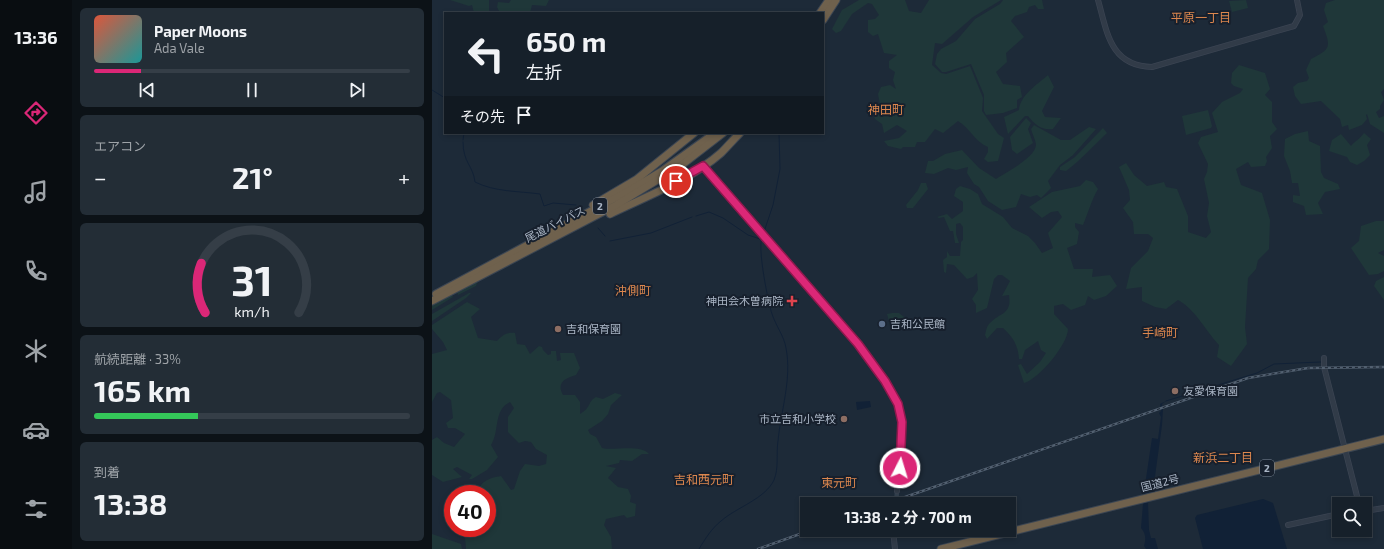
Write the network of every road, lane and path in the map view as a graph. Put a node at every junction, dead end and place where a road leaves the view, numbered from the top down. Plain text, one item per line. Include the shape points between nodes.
1 (829, 0) edge
2 (836, 0) edge
3 (1098, 0) edge
4 (1297, 0) edge
5 (821, 12) edge
6 (824, 18) edge
7 (693, 134) edge
8 (714, 134) edge
9 (723, 134) edge
10 (739, 134) edge
11 (703, 166) junction
12 (536, 240) junction
13 (466, 283) junction
14 (432, 296) edge
15 (432, 301) edge
16 (1324, 358) dead end
17 (1384, 438) edge
18 (1345, 449) junction
19 (897, 491) tunnel mouth
20 (1357, 497) edge
21 (1384, 508) edge
22 (1372, 510) edge
23 (1332, 516) edge
24 (1288, 525) dead end
25 (894, 537) edge
26 (895, 549) edge
27 (941, 549) edge

1 - 5 highway
2 - 6 highway
3 - 4 street via 1111,44 1118,54 1136,65 1152,67 1294,26 1300,15
7 - 12 highway via 637,179
8 - 12 highway, 尾道バイパス / 2 via 669,167
9 - 13 highway, 尾道バイパス / 2 via 679,167 616,205
10 - 11 highway
11 - 13 highway via 662,189
11 - 19 street via 858,344 894,396 901,413 903,432
12 - 14 highway, 尾道バイパス / 2
13 - 15 highway, 尾道バイパス / 2
16 - 18 street via 1324,367
17 - 18 highway, 国道2号 / 2
18 - 20 street
18 - 27 highway, 国道2号 / 2
21 - 22 street
23 - 24 street
25 - 26 street

